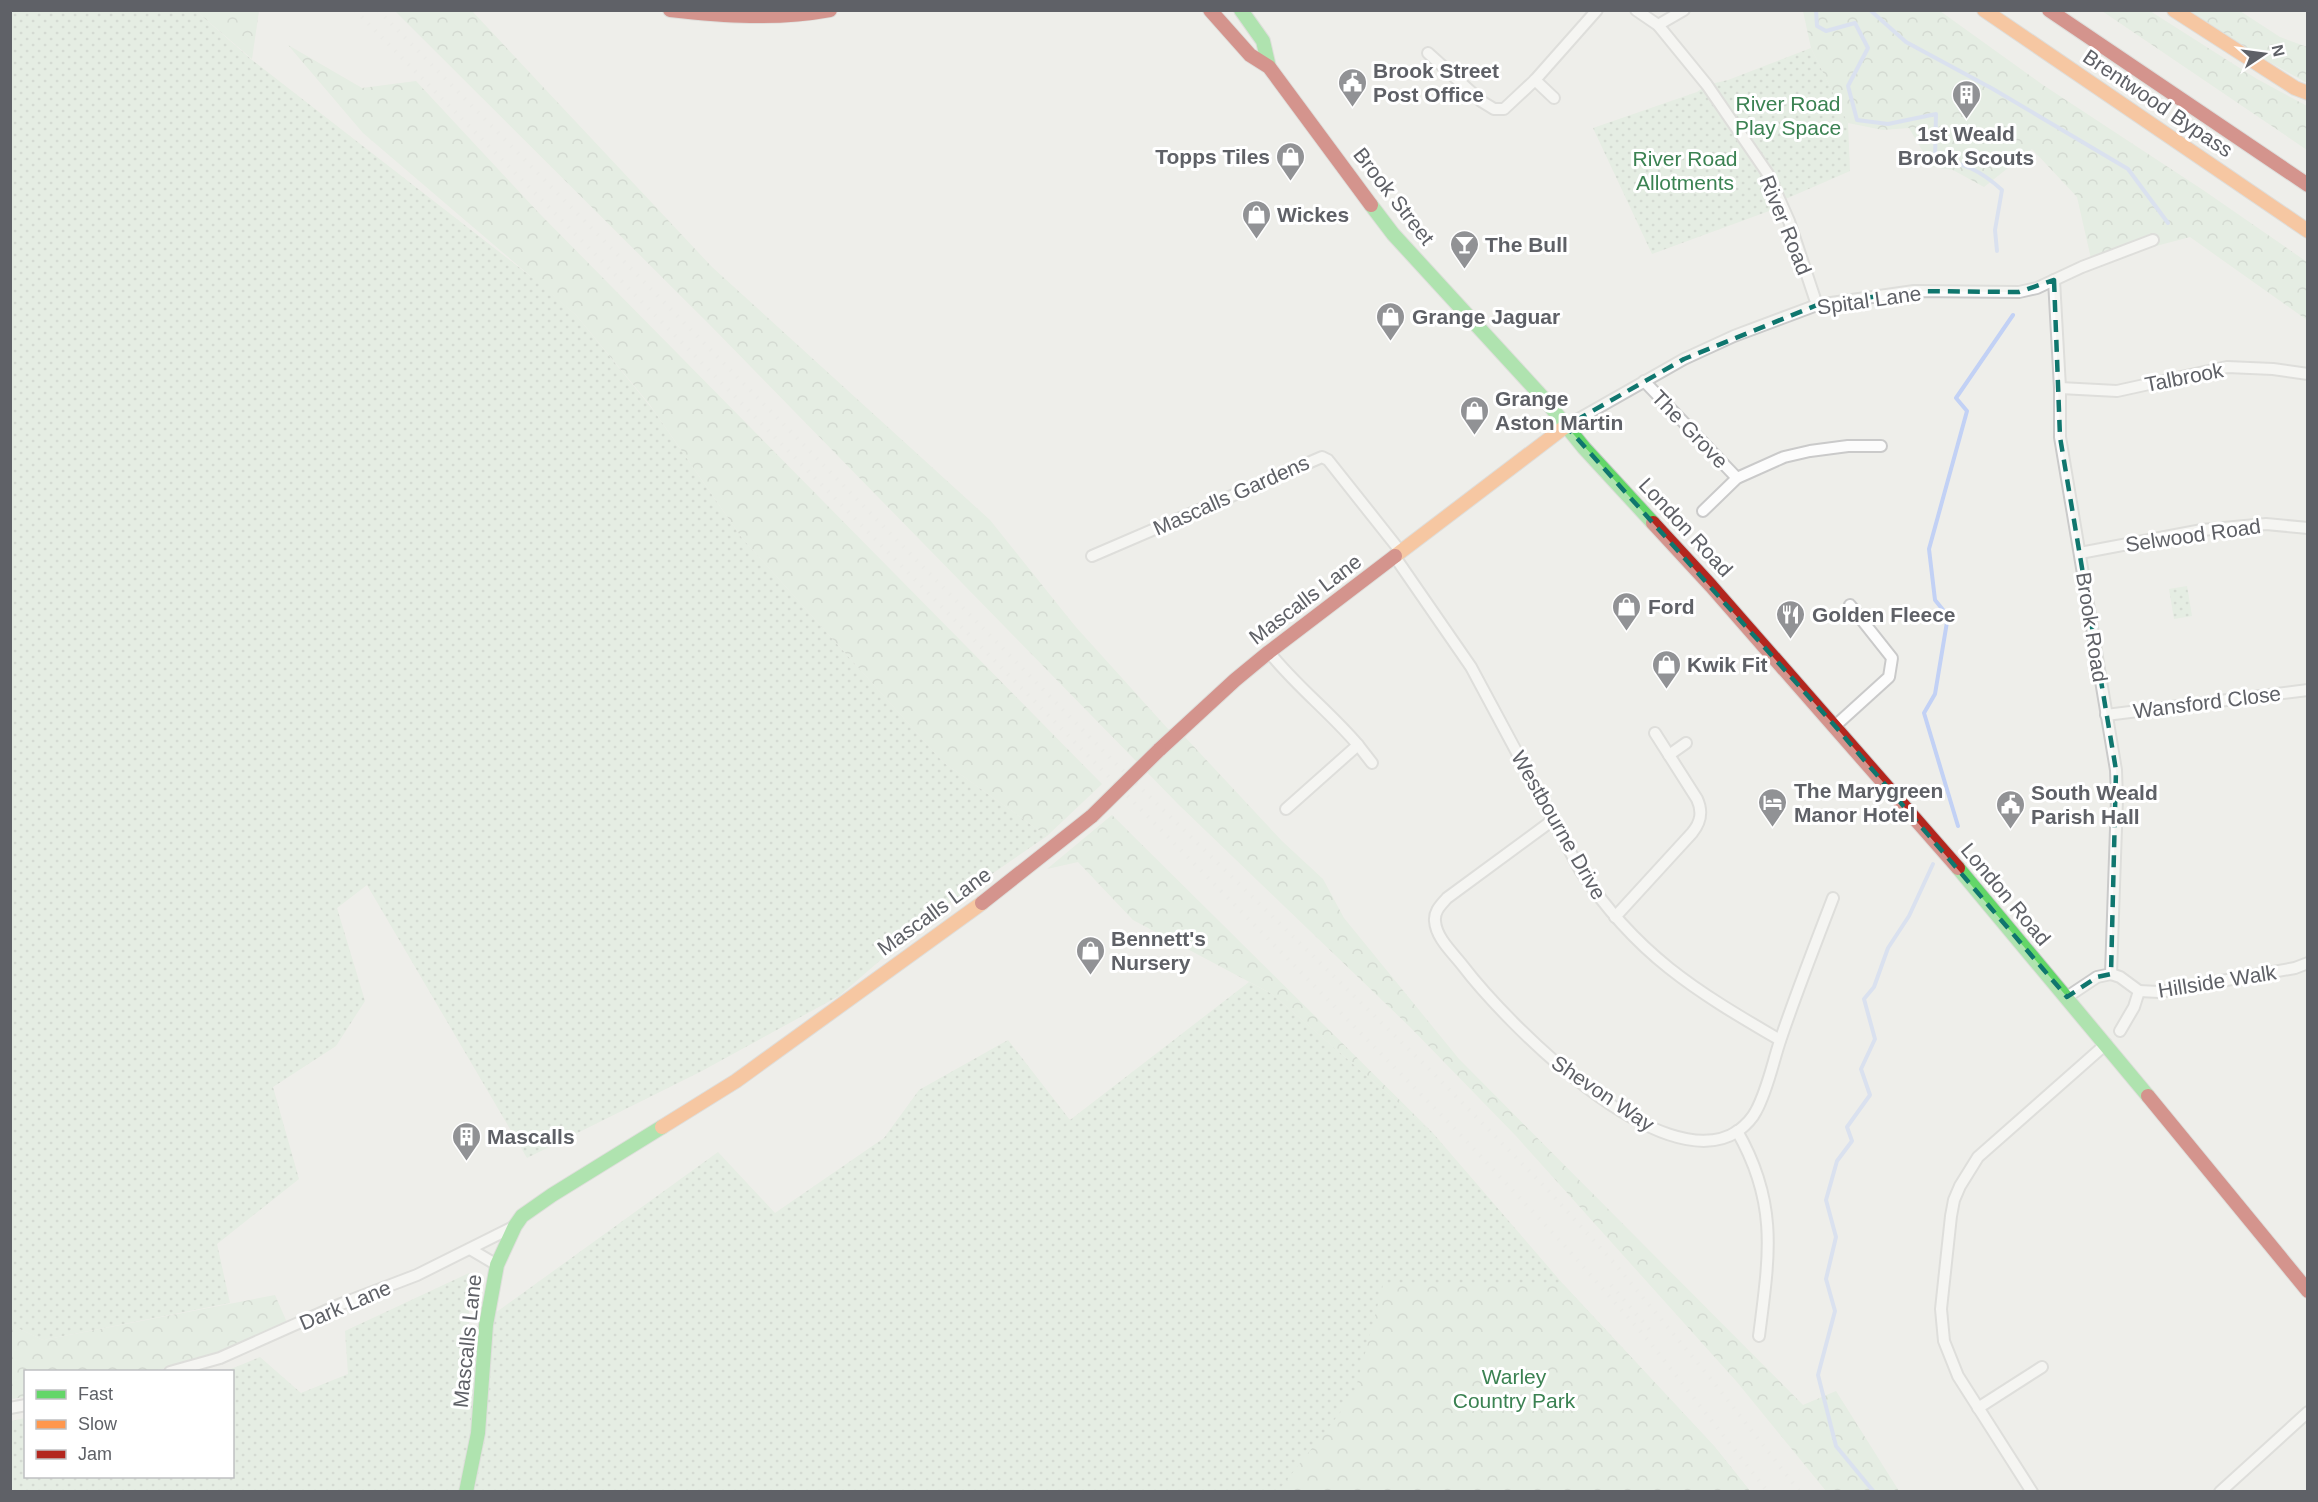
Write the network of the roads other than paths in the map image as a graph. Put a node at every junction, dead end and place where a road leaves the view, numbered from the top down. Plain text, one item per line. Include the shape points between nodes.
1 (670, 10) edge
2 (830, 10) edge
3 (1210, 10) edge
4 (1241, 10) edge
5 (1597, 10) edge
6 (1636, 10) edge
7 (1684, 10) edge
8 (1984, 10) edge
9 (2049, 10) edge
10 (2174, 10) edge
11 (1658, 25) junction
12 (1428, 53) dead end
13 (1269, 67) junction
14 (1535, 80) junction
15 (2307, 93) edge
16 (1554, 98) dead end
17 (2307, 185) edge
18 (2307, 231) edge
19 (2153, 240) dead end
20 (2054, 280) junction
21 (1817, 305) junction
22 (2307, 374) edge
23 (1644, 381) junction
24 (2060, 388) junction
25 (1566, 426) junction
26 (1881, 446) dead end
27 (1737, 478) junction
28 (1703, 511) dead end
29 (2307, 528) edge
30 (2080, 552) junction
31 (1398, 554) junction
32 (1092, 556) dead end
33 (1850, 605) dead end
34 (1269, 652) junction
35 (2307, 690) edge
36 (2106, 715) junction
37 (1835, 726) junction
38 (1655, 734) dead end
39 (1686, 744) dead end
40 (1358, 745) junction
41 (1669, 755) junction
42 (1372, 763) dead end
43 (1286, 809) dead end
44 (1553, 820) junction
45 (1833, 898) dead end
46 (1615, 917) junction
47 (2307, 963) edge
48 (2295, 968) junction
49 (2307, 969) edge
50 (2111, 974) junction
51 (2139, 991) junction
52 (2067, 997) junction
53 (2120, 1031) dead end
54 (1780, 1040) junction
55 (2106, 1044) junction
56 (1737, 1131) junction
57 (515, 1226) junction
58 (470, 1249) junction
59 (497, 1265) junction
60 (2307, 1291) edge
61 (1759, 1336) dead end
62 (2042, 1367) dead end
63 (174, 1370) edge
64 (1978, 1408) junction
65 (2307, 1412) edge
66 (466, 1491) edge
67 (2032, 1491) edge
68 (2220, 1491) edge

1 - 2 main road via 757,17 791,17
3 - 13 main road, Brook Street via 1250,55
4 - 13 main road, Brook Street via 1263,41
5 - 14 street
6 - 11 street, River Road
7 - 11 street
8 - 18 main road, Brentwood Bypass
9 - 17 main road, Brentwood Bypass
10 - 15 main road
11 - 21 street, River Road via 1707,85 1768,174 1789,220
12 - 14 street via 1494,109 1504,109
13 - 25 main road, Brook Street via 1393,234
14 - 16 street
19 - 20 street, Spital Lane
20 - 21 street, Spital Lane via 2019,292 1914,291
20 - 24 street, Brook Road
21 - 23 street, Spital Lane via 1734,336
22 - 24 street, Talbrook via 2227,367 2117,391
23 - 25 street, Spital Lane
23 - 27 street, The Grove
24 - 30 street, Brook Road via 2060,437
25 - 31 main road, Mascalls Lane
25 - 37 main road, London Road
26 - 27 street via 1810,451
27 - 28 street
29 - 30 street, Selwood Road via 2266,524 2202,530
30 - 36 street, Brook Road
31 - 32 street, Mascalls Gardens via 1322,457
31 - 34 main road, Mascalls Lane
31 - 44 street, Westbourne Drive via 1471,667
33 - 37 street via 1892,658 1889,677
34 - 40 street
34 - 57 main road, Mascalls Lane, bridge via 1234,680 1092,816 973,910 736,1081 552,1195 522,1216
35 - 36 street, Wansford Close
36 - 50 street, Brook Road via 2117,799
37 - 52 main road, London Road
38 - 41 street
39 - 41 street
40 - 42 street
40 - 43 street
41 - 46 street via 1697,799 1700,821
44 - 46 street, Westbourne Drive via 1580,870
44 - 56 street, Shevon Way via 1447,898 1434,919 1437,930 1501,1012 1569,1073 1627,1114 1659,1131 1693,1139 1728,1136
45 - 54 street
46 - 54 street, Westbourne Drive via 1673,974
47 - 48 street, Hillside Walk
48 - 49 street, Hillside Walk
48 - 51 street, Hillside Walk via 2159,992
50 - 51 street
50 - 52 street via 2097,977
51 - 53 street
52 - 55 main road, London Road
54 - 56 street via 1757,1109
55 - 60 main road, London Road
55 - 64 street via 1978,1157 1954,1200 1941,1324 1950,1360
56 - 61 street via 1753,1162 1767,1207 1768,1259
57 - 58 street, Dark Lane
57 - 59 main road, Mascalls Lane
58 - 59 street
58 - 63 street, Dark Lane via 220,1358
59 - 66 main road, Mascalls Lane via 486,1325 478,1433
62 - 64 street
64 - 67 street
65 - 68 street

